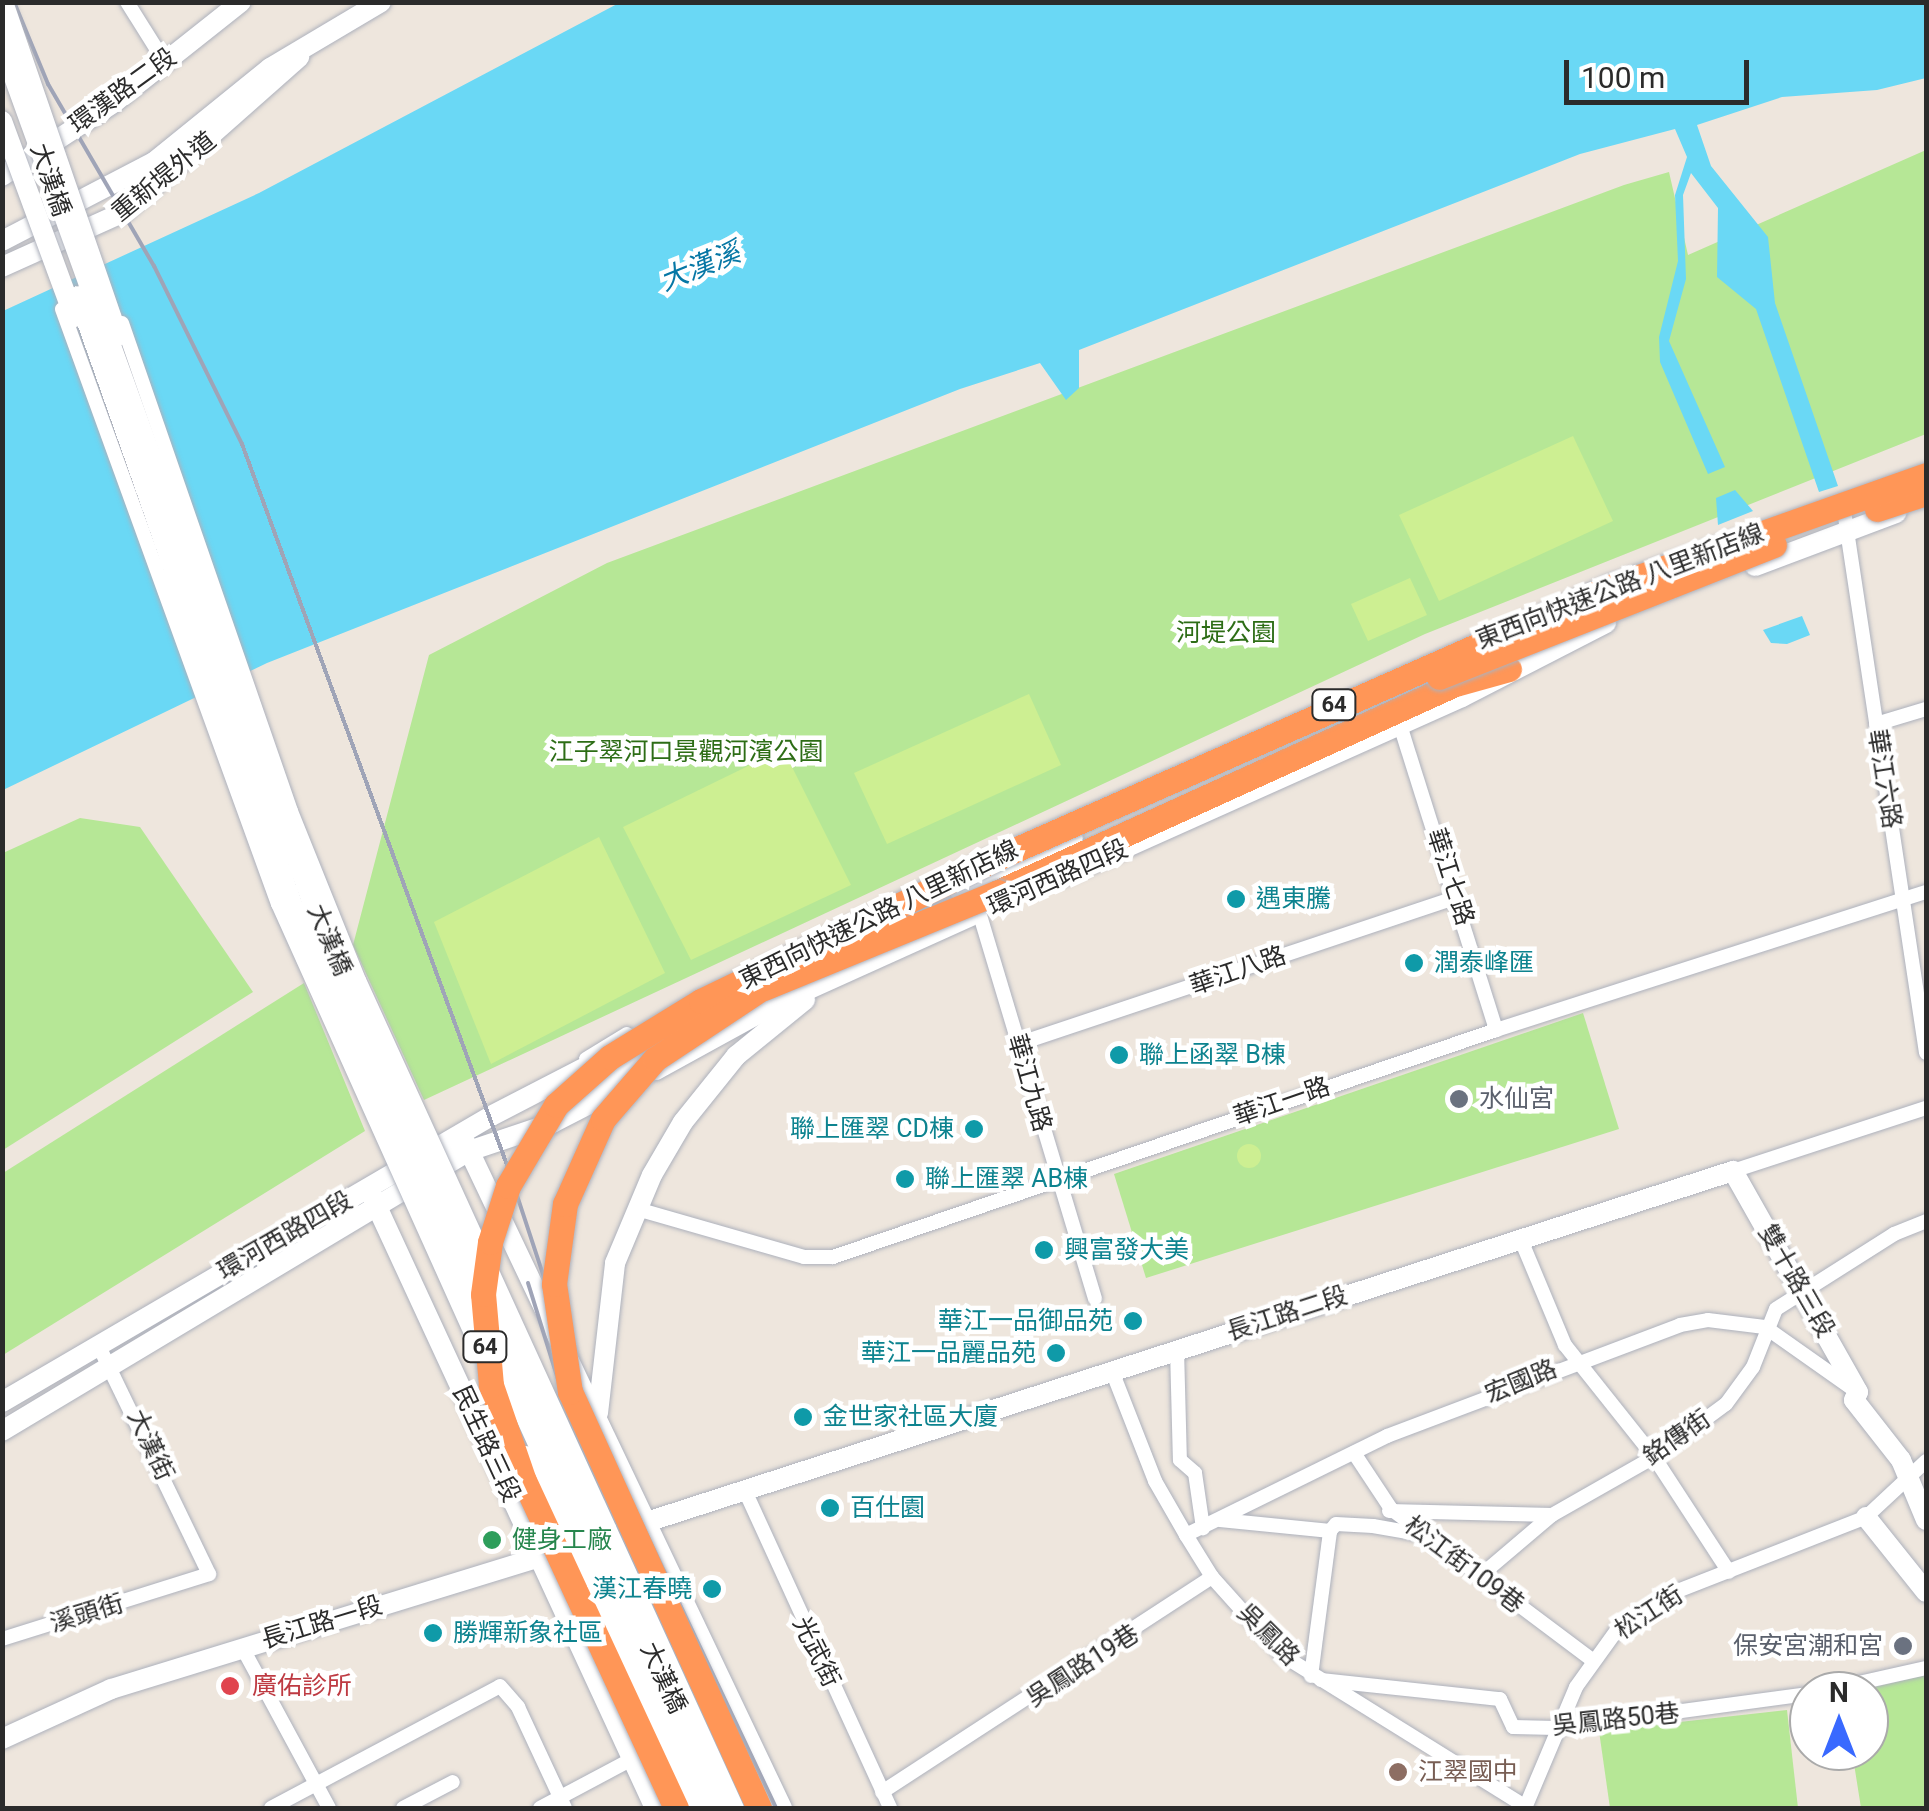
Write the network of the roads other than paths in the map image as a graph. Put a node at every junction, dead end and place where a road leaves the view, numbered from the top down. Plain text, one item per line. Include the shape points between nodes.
1 (6, 2) edge
2 (127, 2) edge
3 (241, 2) edge
4 (381, 2) edge
5 (2, 44) edge
6 (303, 52) junction
7 (164, 62) junction
8 (2, 82) edge
9 (2, 121) edge
10 (59, 138) junction
11 (2, 144) edge
12 (2, 176) edge
13 (2, 241) edge
14 (2, 267) edge
15 (110, 298) junction
16 (92, 344) junction
17 (1926, 466) edge
18 (156, 467) junction
19 (1926, 478) edge
20 (1926, 494) edge
21 (1926, 503) edge
22 (1840, 505) junction
23 (1848, 530) junction
24 (1576, 595) junction
25 (1614, 620) junction
26 (1505, 642) junction
27 (1508, 668) joint
28 (1926, 709) edge
29 (1405, 715) junction
30 (1876, 724) junction
31 (966, 876) junction
32 (1926, 892) edge
33 (1457, 897) junction
34 (1902, 900) junction
35 (980, 912) junction
36 (830, 981) junction
37 (760, 986) junction
38 (1496, 1030) junction
39 (1018, 1044) junction
40 (1926, 1053) edge
41 (569, 1072) junction
42 (1926, 1108) edge
43 (502, 1135) junction
44 (464, 1142) junction
45 (1733, 1171) junction
46 (1057, 1178) junction
47 (373, 1197) junction
48 (638, 1209) junction
49 (1926, 1222) edge
50 (1521, 1240) junction
51 (1800, 1292) junction
52 (1095, 1299) dead end
53 (1765, 1328) junction
54 (98, 1344) junction
55 (1176, 1349) junction
56 (1578, 1360) junction
57 (111, 1363) junction
58 (1112, 1371) junction
59 (1858, 1392) junction
60 (2, 1402) edge
61 (598, 1425) junction
62 (2, 1431) edge
63 (1354, 1453) junction
64 (1654, 1457) junction
65 (1926, 1462) edge
66 (496, 1466) junction
67 (1906, 1477) junction
68 (746, 1493) junction
69 (1391, 1509) junction
70 (1552, 1515) junction
71 (1866, 1517) junction
72 (1220, 1520) junction
73 (1926, 1520) edge
74 (642, 1523) junction
75 (1373, 1526) junction
76 (1203, 1528) junction
77 (1330, 1531) junction
78 (1186, 1535) junction
79 (1425, 1536) junction
80 (199, 1548) joint
81 (537, 1558) junction
82 (1729, 1572) junction
83 (1480, 1576) junction
84 (1212, 1577) junction
85 (1926, 1592) edge
86 (2, 1639) edge
87 (242, 1647) junction
88 (1592, 1660) junction
89 (1926, 1668) edge
90 (1889, 1676) edge
91 (1316, 1678) junction
92 (1789, 1697) edge
93 (1556, 1728) junction
94 (2, 1739) edge
95 (632, 1759) junction
96 (315, 1782) junction
97 (452, 1782) dead end
98 (882, 1792) junction
99 (562, 1803) edge
100 (271, 1808) edge
101 (329, 1808) edge
102 (403, 1808) edge
103 (540, 1808) edge
104 (655, 1808) edge
105 (676, 1808) edge
106 (690, 1808) edge
107 (704, 1808) edge
108 (723, 1808) edge
109 (737, 1808) edge
110 (760, 1808) edge
111 (768, 1808) edge
112 (782, 1808) edge
113 (890, 1808) edge
114 (1526, 1808) edge

1 - 10 street
1 - 15 street, bridge
2 - 7 street
3 - 7 street, 環漢路二段
4 - 6 street, 重新堤外道
5 - 18 street, 大漢橋, bridge
6 - 13 street, 重新堤外道 via 270,68 154,162
6 - 14 street, 重新堤外道 via 280,80 124,212
7 - 10 street, 環漢路二段
8 - 16 street, 大漢橋, bridge
9 - 16 street, bridge via 72,313
10 - 12 street, 環漢路二段
11 - 106 street, bridge via 247,826 316,997
15 - 18 street, bridge
15 - 109 street, bridge via 284,792 359,980
16 - 107 street, 大漢橋, bridge via 291,902
17 - 22 street, 環河西路四段
18 - 108 street, 大漢橋, bridge via 312,902
19 - 22 street, 環河西路四段
19 - 105 highway, 東西向快速公路 八里新店線 / 64, bridge via 1610,587 990,861 701,1001 610,1057 556,1105 508,1186 490,1242 483,1294 492,1385 524,1481
20 - 37 highway, 東西向快速公路 八里新店線 / 64, bridge via 1819,527 1400,692
21 - 23 street, 環河西路四段
22 - 23 street, 華江六路
22 - 24 street, 環河西路四段 via 1734,533
23 - 25 street, 環河西路四段
23 - 30 street, 華江六路
24 - 26 street, 環河西路四段
24 - 31 street, 環河西路四段
25 - 26 street, 環河西路四段
25 - 27 street, 環河西路四段
26 - 31 street, 環河西路四段
27 - 29 highway
28 - 30 street
29 - 33 street, 華江七路
29 - 35 street, 環河西路四段
29 - 37 highway, bridge via 948,914
30 - 34 street, 華江六路
31 - 35 street, 華江九路
31 - 37 street, 環河西路四段
31 - 41 street, 環河西路四段 via 604,1045
32 - 34 street, 華江一路
33 - 38 street, 華江七路
33 - 39 street, 華江八路
34 - 38 street, 華江一路
34 - 40 street, 華江六路
35 - 36 street, 環河西路四段
35 - 39 street, 華江九路
36 - 43 street, 環河西路四段 via 552,1123
36 - 48 street via 736,1056 683,1122
37 - 41 street, 環河西路四段 via 714,998
37 - 43 street, 環河西路四段
37 - 110 highway, 東西向快速公路 八里新店線 / 64, bridge via 655,1059 612,1108 573,1177 556,1242 554,1284 570,1392
38 - 46 street, 華江一路
39 - 46 street, 華江九路
41 - 44 street, 環河西路四段
42 - 45 street, 長江路二段
43 - 44 street, 環河西路四段
44 - 47 street, 環河西路四段
44 - 61 street
45 - 50 street, 長江路二段
45 - 51 street, 雙十路三段
46 - 48 street, 華江一路 via 819,1258
46 - 52 street, 華江九路
47 - 54 street, 環河西路四段
47 - 57 street, 環河西路四段
47 - 66 street, 民生路三段
48 - 61 street via 615,1263
49 - 51 street via 1894,1234
50 - 55 street, 長江路二段
50 - 56 street via 1565,1345
51 - 53 street
51 - 59 street, 雙十路三段
53 - 56 street, 宏國路 via 1722,1321 1680,1325
53 - 59 street, 宏國路
53 - 64 street, 銘傳街 via 1742,1385
54 - 57 street, 大漢街
54 - 60 street, 環河西路四段
55 - 58 street, 長江路二段
55 - 76 street via 1180,1460 1194,1473
56 - 63 street, 宏國路
56 - 64 street
57 - 62 street, 環河西路四段
57 - 80 street, 大漢街
58 - 68 street, 長江路二段
58 - 78 street, 吳鳳路 via 1155,1481
59 - 67 street, 雙十路三段 via 1854,1400 1901,1460
61 - 66 street
61 - 74 street
63 - 69 street, 松江街109巷
63 - 72 street, 宏國路
64 - 70 street, 銘傳街
64 - 82 street
65 - 67 street
66 - 81 street, 民生路三段
67 - 71 street
67 - 73 street, 雙十路三段
68 - 74 street, 長江路二段
68 - 98 street, 光武街
69 - 70 street
69 - 75 street
69 - 79 street, 松江街109巷
70 - 83 street, 銘傳街
71 - 82 street, 松江街
71 - 85 street
72 - 76 street, 宏國路
72 - 77 street
74 - 81 street, 長江路一段
74 - 111 street
74 - 112 street
75 - 77 street via 1336,1524
75 - 79 street
76 - 78 street, 宏國路
77 - 91 street
78 - 84 street, 吳鳳路
79 - 83 street, 松江街109巷
80 - 86 street, 溪頭街 via 208,1576
81 - 87 street, 長江路一段
81 - 95 street, 民生路三段
82 - 88 street, 松江街 via 1651,1607 1617,1630
83 - 88 street, 松江街109巷
84 - 91 street, 吳鳳路 via 1282,1655
84 - 98 street, 吳鳳路19巷
87 - 94 street, 長江路一段 via 111,1689
87 - 96 street
88 - 93 street, 松江街
89 - 90 street
91 - 93 street, 吳鳳路50巷 via 1500,1700 1513,1727
91 - 114 street, 吳鳳路
92 - 93 street, 吳鳳路50巷
93 - 114 street, 松江街
95 - 99 street
95 - 104 street, 民生路三段
96 - 99 street via 500,1686 518,1707
96 - 100 street
96 - 101 street
97 - 102 street
98 - 113 street, 光武街
99 - 103 street

